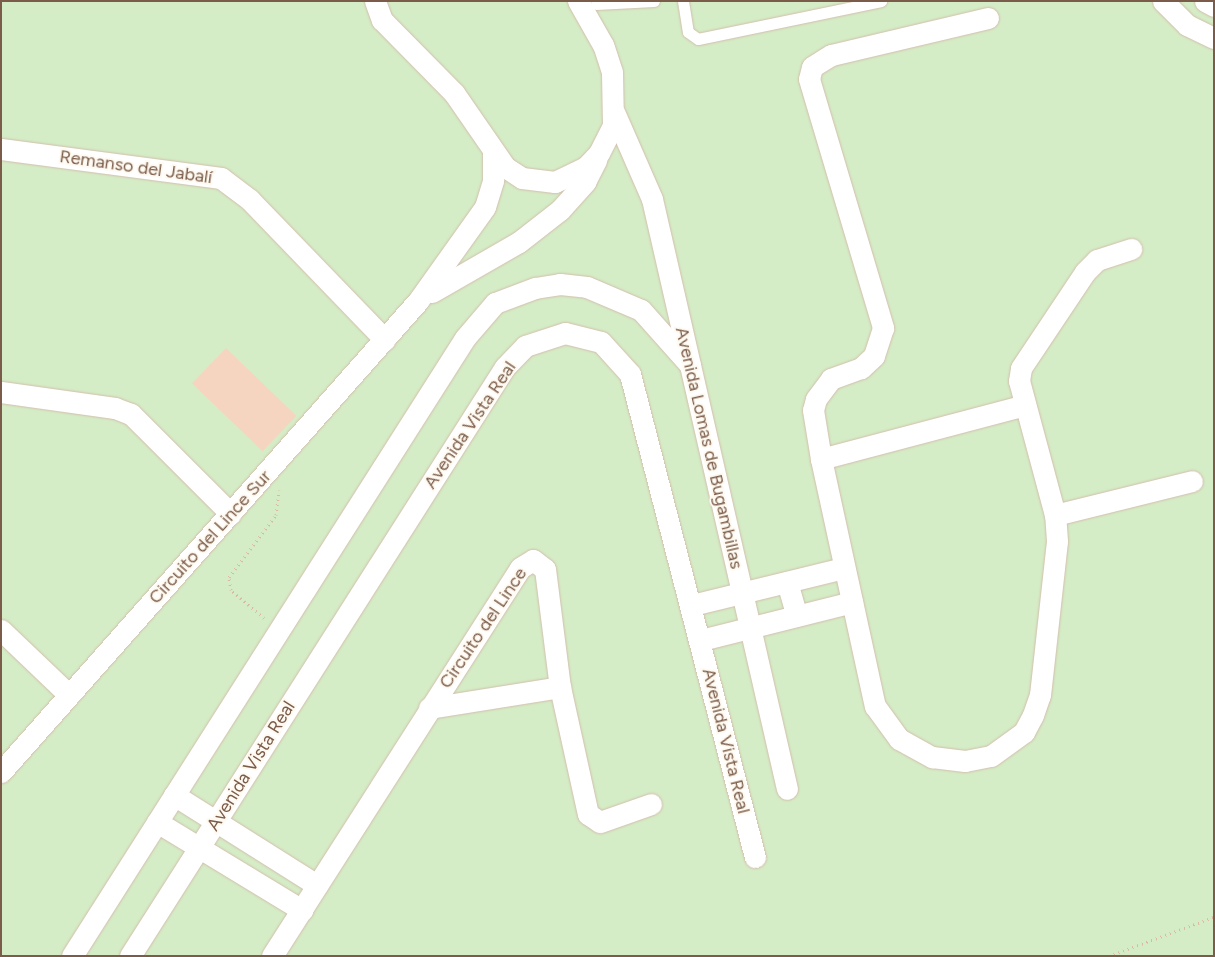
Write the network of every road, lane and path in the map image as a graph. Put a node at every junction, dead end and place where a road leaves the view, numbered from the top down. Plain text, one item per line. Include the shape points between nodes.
1 (364, 1) edge
2 (654, 1) edge
3 (683, 1) edge
4 (881, 1) edge
5 (1163, 1) edge
6 (1205, 1) edge
7 (590, 2) edge
8 (841, 5) edge
9 (1214, 6) edge
10 (379, 11) edge
11 (988, 18) dead end
12 (1214, 38) edge
13 (614, 112) junction
14 (1, 149) edge
15 (493, 152) junction
16 (599, 153) junction
17 (1131, 249) dead end
18 (418, 301) junction
19 (385, 340) junction
20 (690, 365) junction
21 (1, 392) edge
22 (1025, 405) junction
23 (821, 459) junction
24 (266, 473) junction
25 (1192, 481) dead end
26 (230, 514) junction
27 (1055, 515) junction
28 (844, 568) junction
29 (788, 582) junction
30 (742, 593) junction
31 (852, 602) junction
32 (692, 605) junction
33 (797, 616) junction
34 (750, 628) junction
35 (1, 630) edge
36 (278, 631) junction
37 (701, 640) junction
38 (560, 687) junction
39 (69, 696) junction
40 (429, 708) junction
41 (1, 772) edge
42 (787, 789) dead end
43 (174, 795) junction
44 (651, 804) dead end
45 (157, 822) junction
46 (216, 822) junction
47 (199, 848) junction
48 (756, 857) dead end
49 (317, 886) junction
50 (302, 910) junction
51 (1214, 917) edge
52 (72, 956) edge
53 (130, 956) edge
54 (272, 956) edge
55 (1109, 956) edge

1 - 10 street
2 - 7 lane
3 - 8 lane via 688,32 698,39
4 - 8 lane
5 - 12 street via 1187,25
6 - 9 street
7 - 13 street via 612,72
10 - 15 street via 454,93
11 - 23 street via 831,55 812,67 811,90 883,328 874,356 861,368 831,379 816,399 813,410
13 - 16 street via 611,138
13 - 20 street, Avenida Lomas de Bugambillas via 652,199
14 - 19 street, Remanso del Jabalí via 221,178 250,200
15 - 16 street via 522,178 555,182 586,166
15 - 18 street, Circuito del Lince Sur via 493,180 485,207
16 - 18 street, Circuito del Lince Sur via 585,182 560,210 519,242
17 - 22 street via 1097,260 1032,347 1019,381
18 - 19 street, Circuito del Lince Sur
19 - 24 street, Circuito del Lince Sur
20 - 30 street, Avenida Lomas de Bugambillas
20 - 36 street via 642,310 587,286 560,284 535,288 494,303 465,338
21 - 26 street via 115,408 131,414
22 - 23 street
22 - 27 street
23 - 28 street
24 - 26 street, Circuito del Lince Sur
24 - 36 path via 281,493 276,515 229,577 231,590
25 - 27 street
26 - 39 street, Circuito del Lince Sur
27 - 31 street via 1057,541 1040,695 1024,732 991,756 965,761 932,757 888,729 874,706
28 - 29 street
28 - 31 street
29 - 30 street
29 - 33 street
30 - 32 street
30 - 34 street, Avenida Lomas de Bugambillas
31 - 33 street
32 - 37 street, Avenida Vista Real
32 - 46 street, Avenida Vista Real via 630,374 601,342 582,334 544,336 526,346 505,367
33 - 34 street
34 - 37 street
34 - 42 street, Avenida Lomas de Bugambillas
35 - 39 street
36 - 43 street
37 - 48 street, Avenida Vista Real
38 - 40 street
38 - 40 street, Circuito del Lince via 545,569 532,560 520,568
38 - 44 street, Circuito del Lince via 590,817 600,822
39 - 41 street, Circuito del Lince Sur
40 - 49 street, Circuito del Lince
43 - 45 street
43 - 46 street
45 - 47 street
45 - 52 street
46 - 47 street, Avenida Vista Real
46 - 49 street
47 - 50 street
47 - 53 street, Avenida Vista Real
49 - 50 street, Circuito del Lince
50 - 54 street, Circuito del Lince
51 - 55 path

